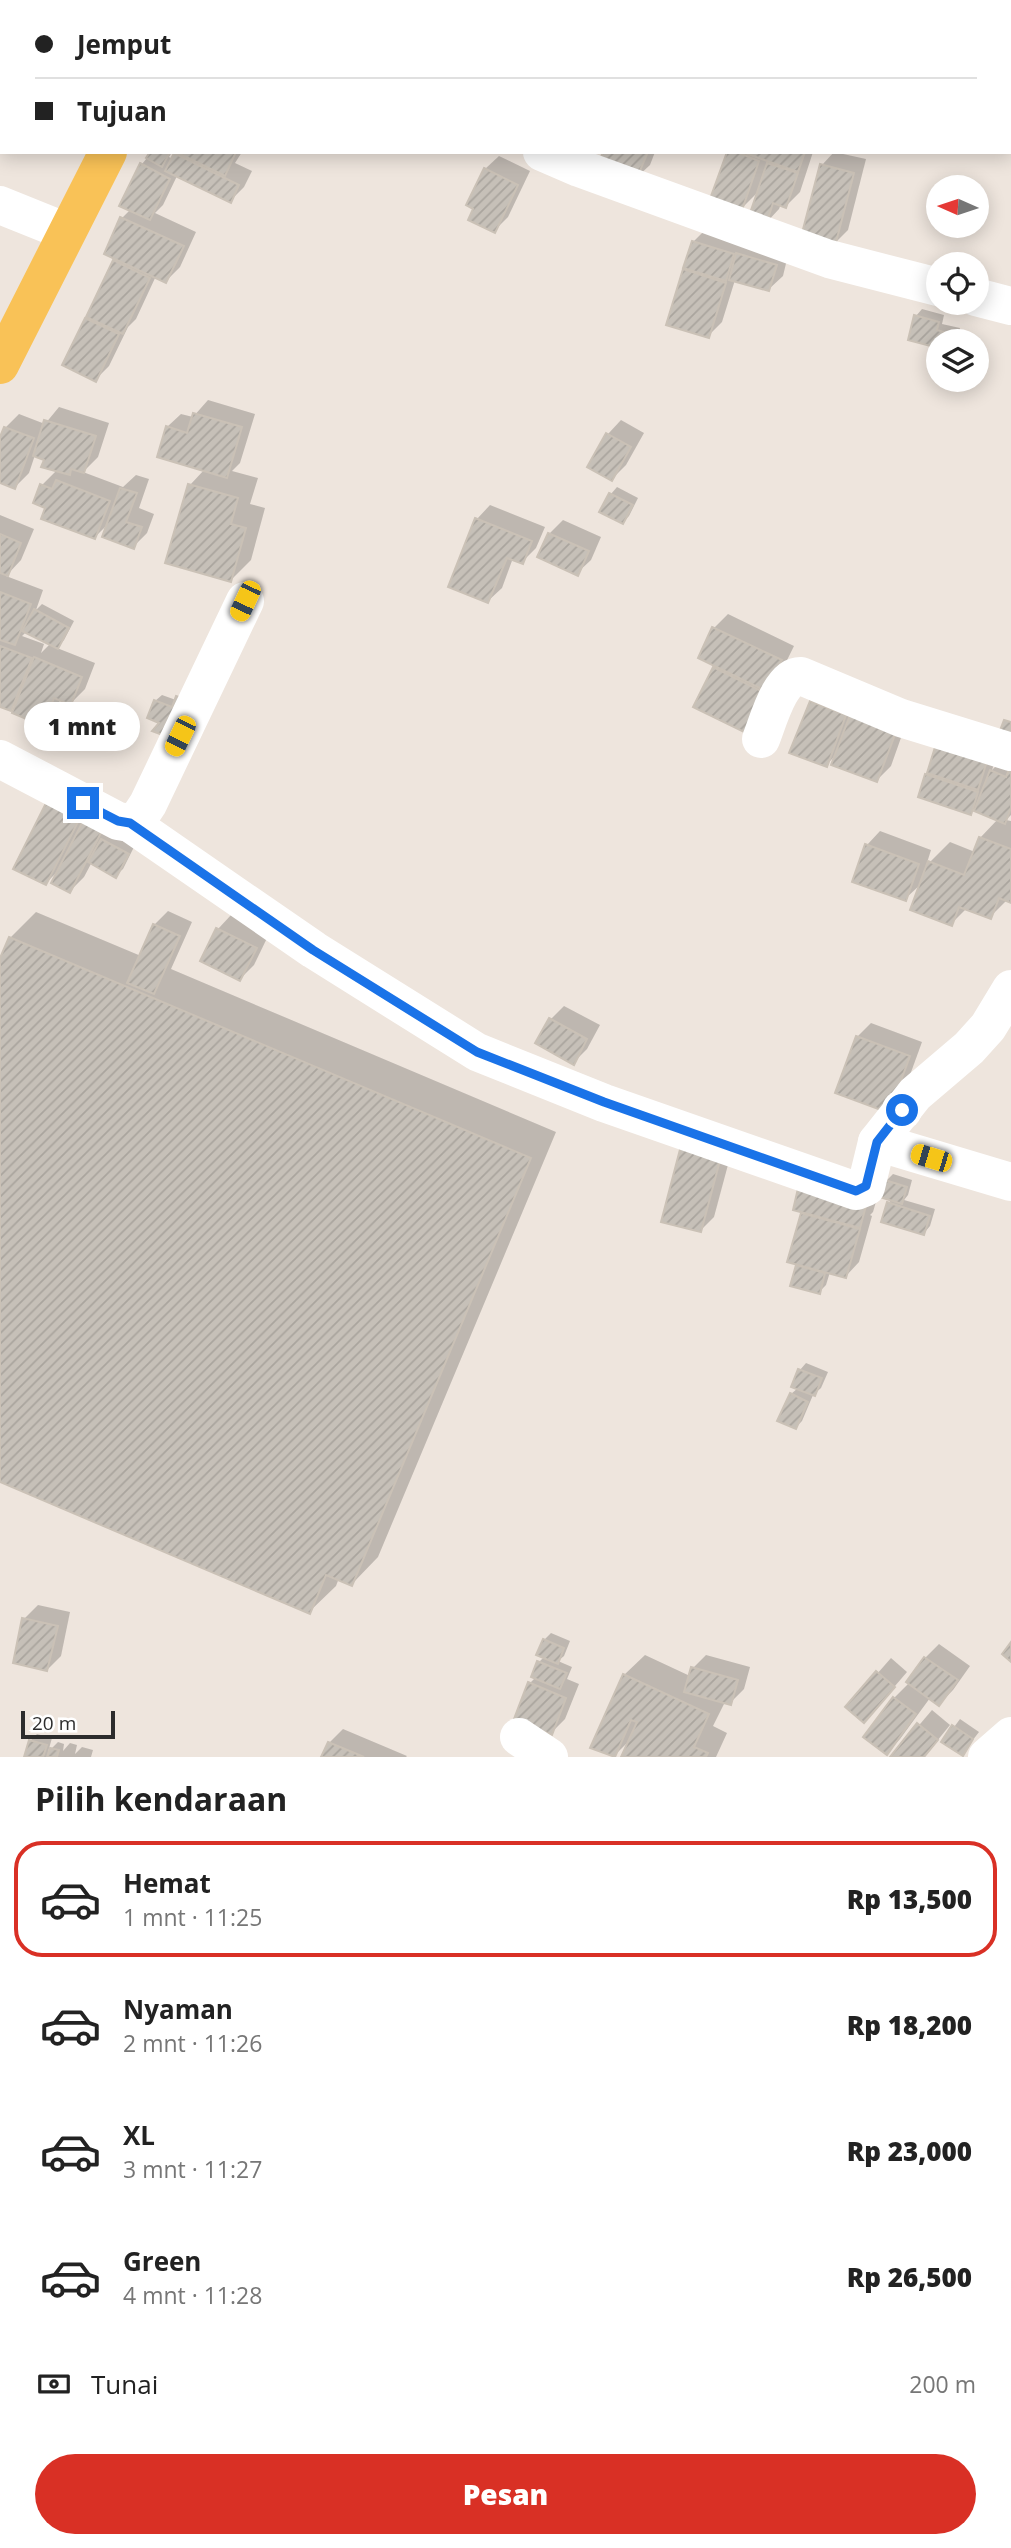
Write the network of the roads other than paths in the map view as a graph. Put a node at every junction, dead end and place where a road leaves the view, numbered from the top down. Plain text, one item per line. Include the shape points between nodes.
1 (107, 154) edge
2 (546, 154) edge
3 (0, 205) edge
4 (66, 232) junction
5 (926, 284) edge
6 (989, 300) edge
7 (1011, 306) edge
8 (0, 365) edge
9 (245, 601) dead end
10 (761, 739) dead end
11 (1011, 752) edge
12 (0, 760) edge
13 (130, 823) junction
14 (1011, 989) edge
15 (877, 1142) junction
16 (1011, 1182) edge
17 (1011, 1736) edge
18 (987, 1757) edge

1 - 4 main road
2 - 5 street via 829,259
3 - 4 street
4 - 8 main road
6 - 7 street
9 - 13 street via 148,804
10 - 11 street via 782,687 795,676 901,718
12 - 13 street
13 - 15 street via 313,950 477,1052 856,1191 866,1186
14 - 15 street via 988,1027 915,1094
15 - 16 street
17 - 18 street

